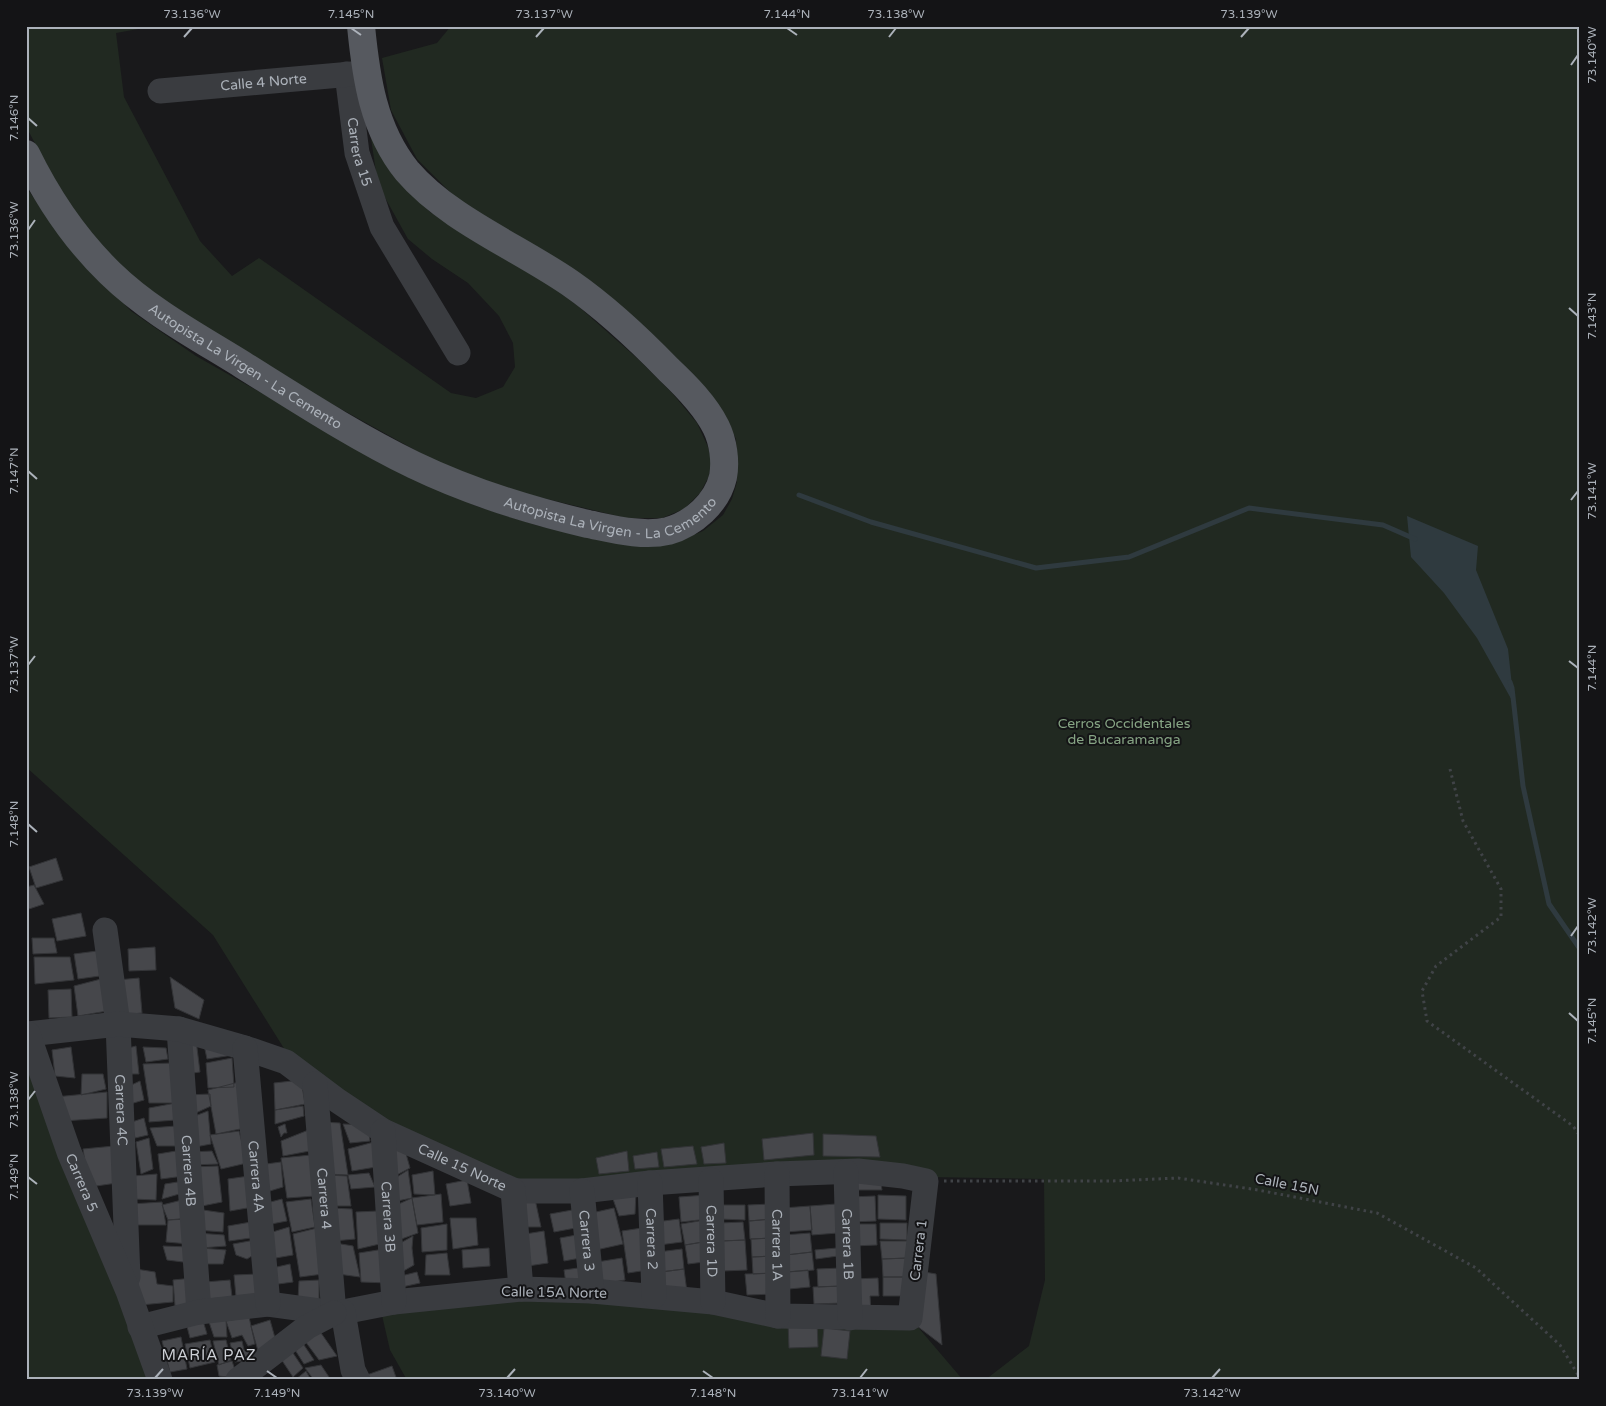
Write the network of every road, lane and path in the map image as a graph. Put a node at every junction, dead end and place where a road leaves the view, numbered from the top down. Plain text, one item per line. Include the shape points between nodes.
1 (361, 26) edge
2 (356, 73) junction
3 (160, 91) dead end
4 (26, 154) edge
5 (458, 353) dead end
6 (1450, 769) dead end
7 (105, 930) dead end
8 (26, 980) edge
9 (118, 1024) junction
10 (180, 1029) junction
11 (27, 1033) edge
12 (245, 1048) junction
13 (315, 1084) junction
14 (383, 1132) junction
15 (1580, 1136) edge
16 (846, 1172) junction
17 (777, 1174) junction
18 (711, 1180) junction
19 (926, 1181) junction
20 (650, 1183) junction
21 (513, 1190) junction
22 (582, 1191) junction
23 (521, 1289) junction
24 (128, 1291) junction
25 (592, 1291) junction
26 (654, 1296) junction
27 (394, 1302) junction
28 (713, 1302) junction
29 (268, 1304) junction
30 (199, 1312) junction
31 (339, 1312) junction
32 (778, 1316) junction
33 (850, 1318) junction
34 (910, 1318) joint
35 (140, 1327) junction
36 (1580, 1378) edge
37 (160, 1380) edge
38 (238, 1380) edge
39 (358, 1380) edge

1 - 2 main road, Autopista La Virgen - La Cemento
2 - 3 street, Calle 4 Norte
2 - 4 main road, Autopista La Virgen - La Cemento via 405,168 423,188 453,211 591,298 657,357 703,408 716,427 724,453 723,476 715,495 688,523 666,531 641,533 566,519 476,492 384,449 140,299 80,240
2 - 5 street, Carrera 15 via 357,153 382,227
6 - 15 path via 1463,821 1501,888 1501,917 1436,966 1422,991 1427,1021 1573,1126
7 - 9 street, Carrera 4C
8 - 11 path
9 - 10 street, Calle 15 Norte
9 - 11 street, Calle 15 Norte
9 - 24 street, Carrera 4C
10 - 12 street, Calle 15 Norte
10 - 30 street, Carrera 4B
11 - 24 street, Carrera 5 via 69,1152
12 - 13 street, Calle 15 Norte via 286,1062
12 - 29 street, Carrera 4A
13 - 14 street, Calle 15 Norte
13 - 31 street, Carrera 4
14 - 21 street, Calle 15 Norte
14 - 27 street, Carrera 3B
16 - 17 street, Calle 15 Norte
16 - 19 street, Calle 15 Norte
16 - 33 street, Carrera 1B
17 - 18 street, Calle 15 Norte
17 - 32 street, Carrera 1A
18 - 20 street, Calle 15 Norte
18 - 28 street, Carrera 1D
19 - 34 street, Carrera 1
19 - 36 path, Calle 15N via 1178,1178 1377,1214 1476,1268 1560,1345
20 - 22 street, Calle 15 Norte
20 - 26 street, Carrera 2
21 - 22 street, Calle 15 Norte
21 - 23 street
22 - 25 street, Carrera 3
23 - 25 street, Calle 15A Norte
23 - 27 street, Calle 15A Norte
24 - 35 street, Carrera 5
25 - 26 street, Calle 15A Norte
26 - 28 street, Calle 15A Norte
27 - 31 street, Calle 15A Norte
28 - 32 street, Calle 15A Norte
29 - 30 street, Calle 15A Norte
29 - 31 street, Calle 15A Norte
30 - 35 street, Calle 15A Norte
31 - 38 street via 307,1328
31 - 39 street, Carrera 4
32 - 33 street, Calle 15A Norte
33 - 34 street, Calle 15A Norte
35 - 37 street, Carrera 5

